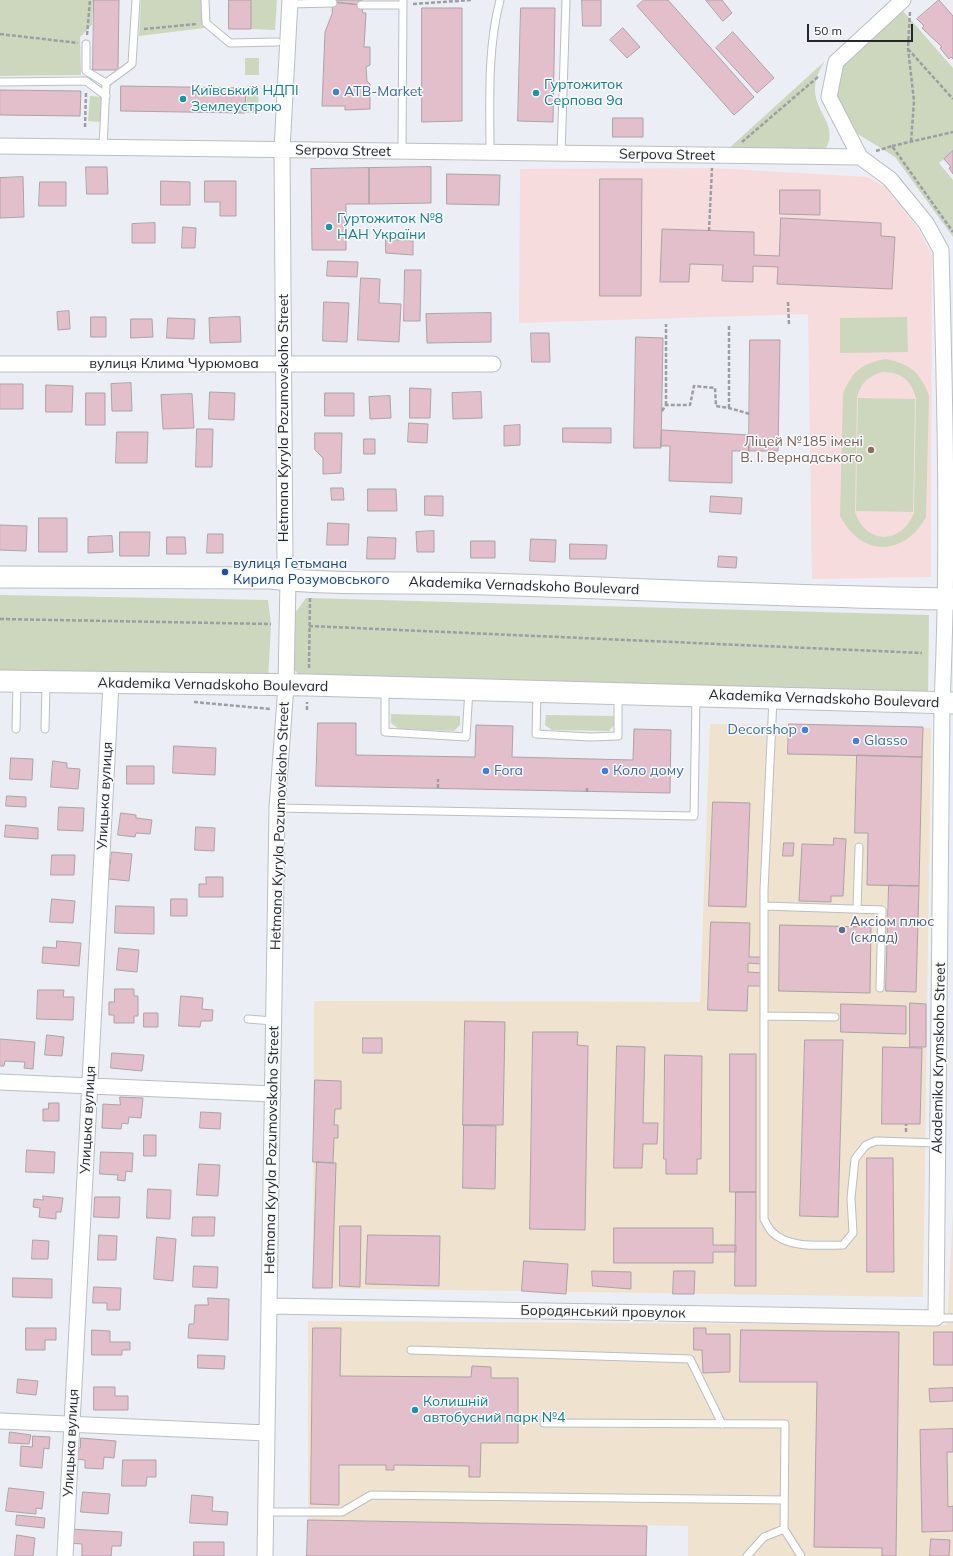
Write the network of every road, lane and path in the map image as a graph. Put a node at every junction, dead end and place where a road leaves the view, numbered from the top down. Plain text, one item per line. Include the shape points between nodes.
1 (90, 0) edge
2 (136, 0) edge
3 (205, 0) edge
4 (472, 0) edge
5 (500, 0) edge
6 (566, 0) edge
7 (290, 2) edge
8 (403, 2) edge
9 (333, 3) dead end
10 (907, 3) edge
11 (361, 5) dead end
12 (206, 23) junction
13 (134, 30) junction
14 (0, 34) edge
15 (277, 42) dead end
16 (86, 44) junction
17 (908, 48) junction
18 (836, 62) junction
19 (86, 81) junction
20 (0, 82) edge
21 (106, 83) junction
22 (106, 96) junction
23 (953, 99) edge
24 (85, 127) dead end
25 (953, 132) edge
26 (911, 142) junction
27 (0, 146) edge
28 (892, 146) dead end
29 (103, 148) junction
30 (282, 150) junction
31 (402, 152) junction
32 (490, 153) junction
33 (561, 154) junction
34 (719, 155) junction
35 (860, 157) junction
36 (709, 231) dead end
37 (788, 302) dead end
38 (666, 324) dead end
39 (729, 324) dead end
40 (789, 325) dead end
41 (0, 364) edge
42 (285, 364) junction
43 (493, 364) dead end
44 (666, 405) junction
45 (729, 408) junction
46 (662, 411) dead end
47 (750, 414) dead end
48 (950, 476) edge
49 (0, 577) edge
50 (288, 580) junction
51 (310, 593) dead end
52 (949, 599) edge
53 (0, 620) edge
54 (271, 624) dead end
55 (309, 626) junction
56 (922, 653) dead end
57 (309, 670) dead end
58 (8, 682) edge
59 (46, 682) junction
60 (111, 683) junction
61 (286, 686) junction
62 (385, 688) junction
63 (469, 690) junction
64 (537, 691) junction
65 (618, 693) junction
66 (696, 695) junction
67 (773, 697) junction
68 (189, 702) dead end
69 (947, 703) edge
70 (271, 708) dead end
71 (16, 729) dead end
72 (45, 729) dead end
73 (438, 779) dead end
74 (587, 787) dead end
75 (438, 788) dead end
76 (587, 792) dead end
77 (277, 808) junction
78 (859, 847) dead end
79 (764, 906) junction
80 (857, 909) junction
81 (880, 988) dead end
82 (764, 1016) junction
83 (835, 1017) dead end
84 (248, 1019) dead end
85 (273, 1021) junction
86 (0, 1082) edge
87 (90, 1086) junction
88 (273, 1094) junction
89 (938, 1143) junction
90 (269, 1306) junction
91 (936, 1318) junction
92 (953, 1318) edge
93 (411, 1350) dead end
94 (0, 1421) edge
95 (544, 1423) dead end
96 (72, 1424) junction
97 (722, 1424) junction
98 (267, 1433) junction
99 (784, 1500) junction
100 (266, 1512) junction
101 (784, 1529) junction
102 (65, 1556) edge
103 (265, 1556) edge
104 (747, 1556) edge
105 (801, 1556) edge

1 - 16 path
2 - 13 lane
3 - 12 lane
4 - 8 path
5 - 32 lane via 490,61
6 - 33 lane
7 - 9 lane
7 - 30 street, Hetmana Kyryla Pozumovskoho Street
8 - 11 lane
8 - 31 lane
10 - 17 path
10 - 18 street
12 - 13 path
12 - 15 lane via 230,43
13 - 21 lane via 132,64
14 - 16 path
16 - 21 lane via 86,71
17 - 23 path
17 - 26 path via 914,101
18 - 34 path
18 - 35 street via 830,97
19 - 20 lane
19 - 22 lane
19 - 24 path
21 - 22 lane
22 - 29 lane
25 - 26 path
26 - 28 path
27 - 29 street, Serpova Street
29 - 30 street, Serpova Street
30 - 31 street, Serpova Street
30 - 42 street, Hetmana Kyryla Pozumovskoho Street
31 - 32 street, Serpova Street
32 - 33 street, Serpova Street
33 - 34 street, Serpova Street
34 - 35 street, Serpova Street
34 - 36 path
35 - 48 street via 890,179 926,223 941,250
37 - 40 path
38 - 44 path
39 - 45 path
41 - 42 street, вулиця Клима Чурюмова
42 - 43 street, вулиця Клима Чурюмова
42 - 50 street, Hetmana Kyryla Pozumovskoho Street via 285,565
44 - 45 path via 690,405 694,386 715,388 716,406
44 - 46 path
45 - 47 path
48 - 52 street
49 - 50 main road, Akademika Vernadskoho Boulevard
50 - 52 main road, Akademika Vernadskoho Boulevard via 450,582 796,596
50 - 61 street, Hetmana Kyryla Pozumovskoho Street
51 - 55 path
52 - 69 street, Akademika Krymskoho Street
53 - 54 path
55 - 56 path
55 - 57 path
58 - 59 main road, Akademika Vernadskoho Boulevard
58 - 71 lane
59 - 60 main road, Akademika Vernadskoho Boulevard
59 - 72 lane
60 - 61 main road, Akademika Vernadskoho Boulevard
60 - 87 street, Улицька вулиця
61 - 62 main road, Akademika Vernadskoho Boulevard
61 - 77 street, Hetmana Kyryla Pozumovskoho Street
62 - 63 main road, Akademika Vernadskoho Boulevard
62 - 63 lane via 385,732 466,736
63 - 64 main road, Akademika Vernadskoho Boulevard
64 - 65 main road, Akademika Vernadskoho Boulevard
64 - 65 lane via 536,734 590,737 618,736
65 - 66 main road, Akademika Vernadskoho Boulevard
66 - 67 main road, Akademika Vernadskoho Boulevard
66 - 77 lane via 694,816
67 - 69 main road, Akademika Vernadskoho Boulevard
67 - 79 lane
68 - 70 path
69 - 89 street, Akademika Krymskoho Street
73 - 75 path
74 - 76 path
77 - 85 street, Hetmana Kyryla Pozumovskoho Street
78 - 80 lane
79 - 80 lane
79 - 82 lane
80 - 81 lane via 882,910
82 - 83 lane
82 - 89 lane via 764,1219 773,1233 789,1242 843,1244 853,1233 851,1198 855,1159 866,1145 876,1141
84 - 85 lane
85 - 88 street, Hetmana Kyryla Pozumovskoho Street
86 - 87 street
87 - 88 street
87 - 96 street, Улицька вулиця
88 - 90 street, Hetmana Kyryla Pozumovskoho Street
89 - 91 street, Akademika Krymskoho Street
90 - 91 street, Бородянський провулок
90 - 98 street, Hetmana Kyryla Pozumovskoho Street
91 - 92 lane
93 - 97 lane via 690,1358
94 - 96 street
95 - 97 lane
96 - 98 street
96 - 102 street, Улицька вулиця
97 - 99 lane via 785,1424
98 - 100 street, Hetmana Kyryla Pozumovskoho Street
99 - 100 lane via 371,1495 342,1512
99 - 101 lane
100 - 103 street, Hetmana Kyryla Pozumovskoho Street
101 - 104 lane via 764,1537
101 - 105 lane

